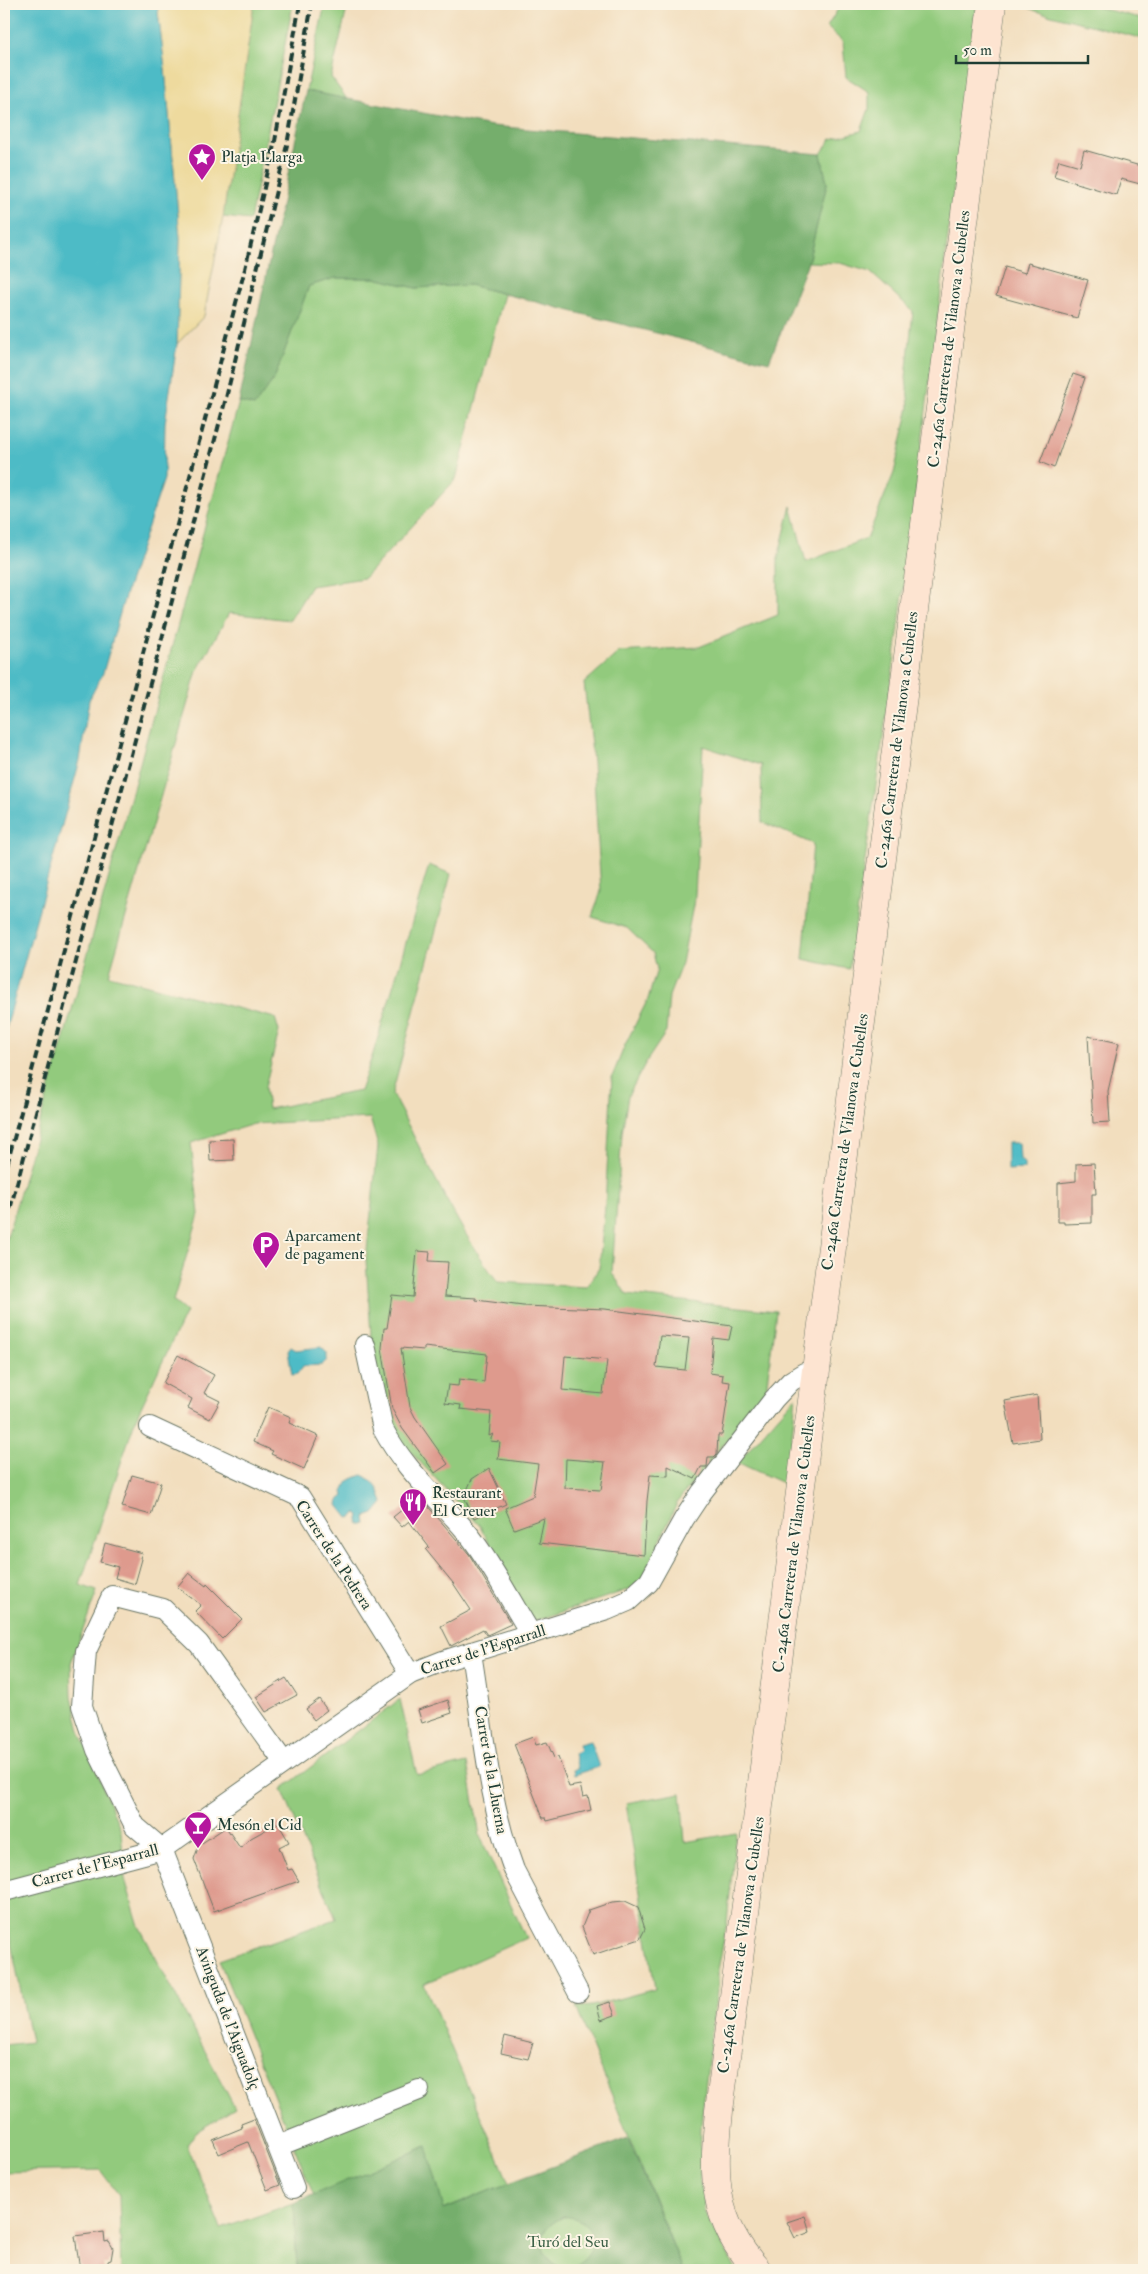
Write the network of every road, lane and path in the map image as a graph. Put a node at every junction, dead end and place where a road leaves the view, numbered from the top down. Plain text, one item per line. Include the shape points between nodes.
1 (992, 4) edge
2 (365, 1345) dead end
3 (815, 1373) junction
4 (150, 1427) dead end
5 (531, 1634) junction
6 (471, 1652) junction
7 (410, 1674) junction
8 (283, 1762) junction
9 (162, 1849) junction
10 (4, 1891) edge
11 (578, 1992) dead end
12 (418, 2090) dead end
13 (278, 2146) junction
14 (294, 2188) dead end
15 (757, 2270) edge

1 - 3 main road, C-246a Carretera de Vilanova a Cubelles
2 - 5 street via 383,1429 389,1442 470,1537
3 - 5 street, Carrer de l'Esparrall via 804,1373 791,1380 774,1398 702,1492 640,1592 607,1610
3 - 15 main road, C-246a Carretera de Vilanova a Cubelles via 718,2111 714,2162 718,2196 728,2226
4 - 7 street, Carrer de la Pedrera via 300,1497
5 - 6 street, Carrer de l'Esparrall
6 - 7 street, Carrer de l'Esparrall
6 - 11 street, Carrer de la Lluerna via 495,1808 506,1849
7 - 8 street, Carrer de l'Esparrall
8 - 9 street, Carrer de l'Esparrall
8 - 9 street via 200,1644 163,1609 112,1596 86,1651 82,1706 97,1750 135,1826
9 - 10 street, Carrer de l'Esparrall
9 - 13 street, Avinguda de l'Aiguadolç
12 - 13 street
13 - 14 street, Avinguda de l'Aiguadolç

